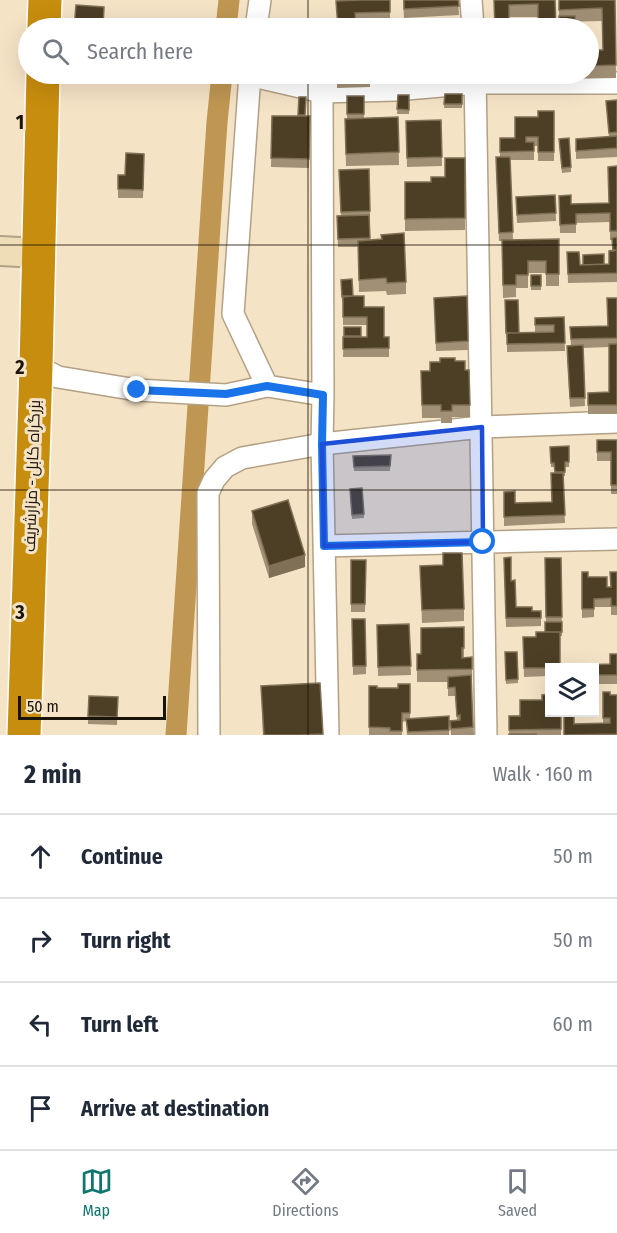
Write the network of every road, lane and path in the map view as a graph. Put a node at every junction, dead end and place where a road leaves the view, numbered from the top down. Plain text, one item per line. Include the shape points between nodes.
1 (45, 0) edge
2 (260, 0) edge
3 (471, 0) edge
4 (44, 18) edge
5 (257, 18) edge
6 (472, 18) edge
7 (599, 82) edge
8 (617, 83) edge
9 (43, 84) edge
10 (249, 84) edge
11 (290, 84) edge
12 (436, 84) edge
13 (476, 84) edge
14 (322, 92) junction
15 (0, 251) edge
16 (38, 254) junction
17 (36, 366) junction
18 (267, 386) junction
19 (323, 395) junction
20 (617, 422) edge
21 (482, 427) junction
22 (322, 444) junction
23 (617, 539) edge
24 (483, 542) junction
25 (324, 546) junction
26 (24, 735) edge
27 (209, 735) edge
28 (328, 735) edge
29 (486, 735) edge

1 - 4 highway
2 - 5 street
3 - 6 street
7 - 8 street
9 - 16 highway, بزرگراه کابل - مزارشریف
10 - 18 street via 233,314
11 - 14 street
12 - 14 street via 395,90
13 - 21 street
14 - 19 street
15 - 16 street
16 - 17 highway, بزرگراه کابل - مزارشریف
17 - 18 street via 58,377 137,390 226,394
17 - 26 highway, بزرگراه کابل - مزارشریف
18 - 19 street
19 - 22 street
20 - 21 street
21 - 22 street
21 - 24 street
22 - 25 street
22 - 27 street via 242,458 225,467 208,493
23 - 24 street
24 - 25 street
24 - 29 street
25 - 28 street

